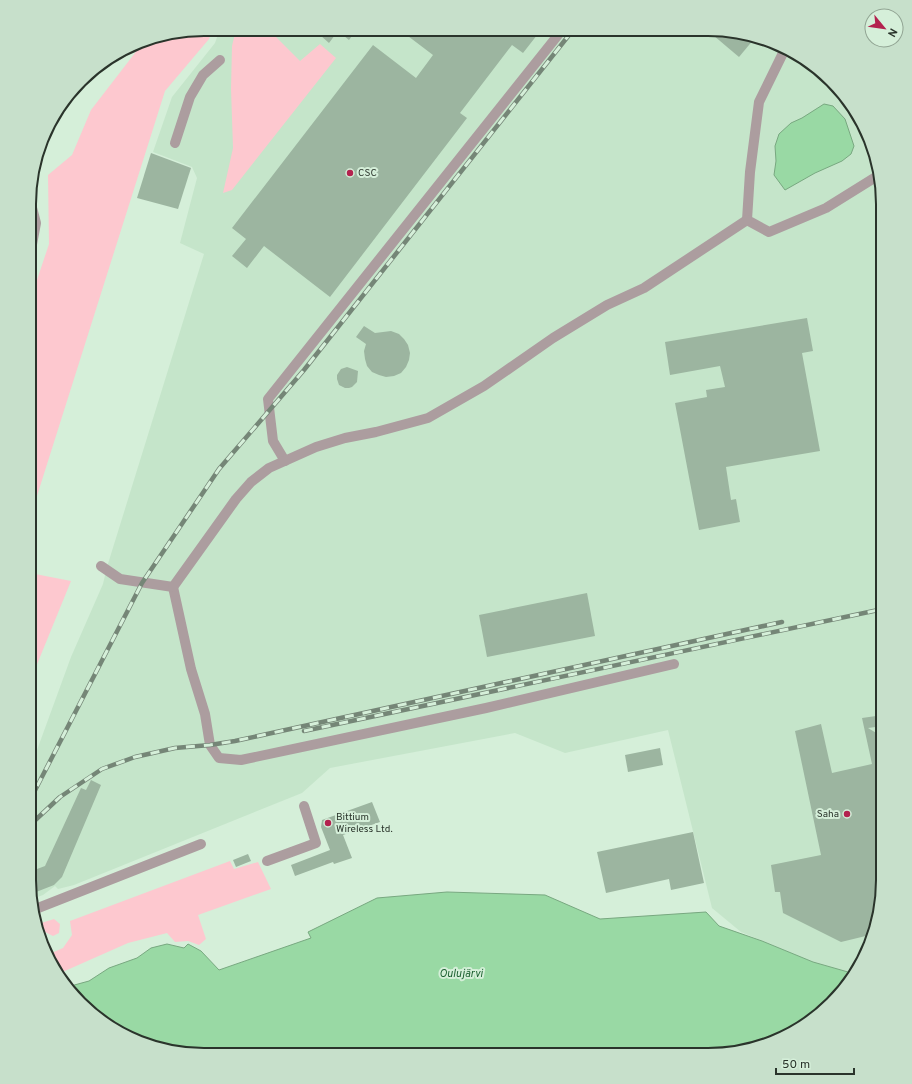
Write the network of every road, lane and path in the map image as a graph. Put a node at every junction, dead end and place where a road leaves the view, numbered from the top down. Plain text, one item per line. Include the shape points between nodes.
1 (557, 36) edge
2 (783, 53) edge
3 (220, 60) dead end
4 (175, 143) dead end
5 (874, 178) edge
6 (747, 220) junction
7 (285, 461) junction
8 (101, 566) dead end
9 (173, 588) junction
10 (674, 664) dead end
11 (304, 806) dead end
12 (201, 844) dead end
13 (267, 861) dead end
14 (38, 908) edge

1 - 7 street via 268,399 273,441
2 - 6 street via 759,102
3 - 4 street via 203,75 190,97
5 - 6 street via 826,208 769,232
6 - 7 street via 644,288 607,305 553,338 484,386 428,418 345,438
7 - 9 street via 269,468 236,499
8 - 9 street via 120,579
9 - 10 street via 191,669 205,714 210,745 219,758 241,760 256,757 486,708
11 - 13 street via 316,843
12 - 14 street

